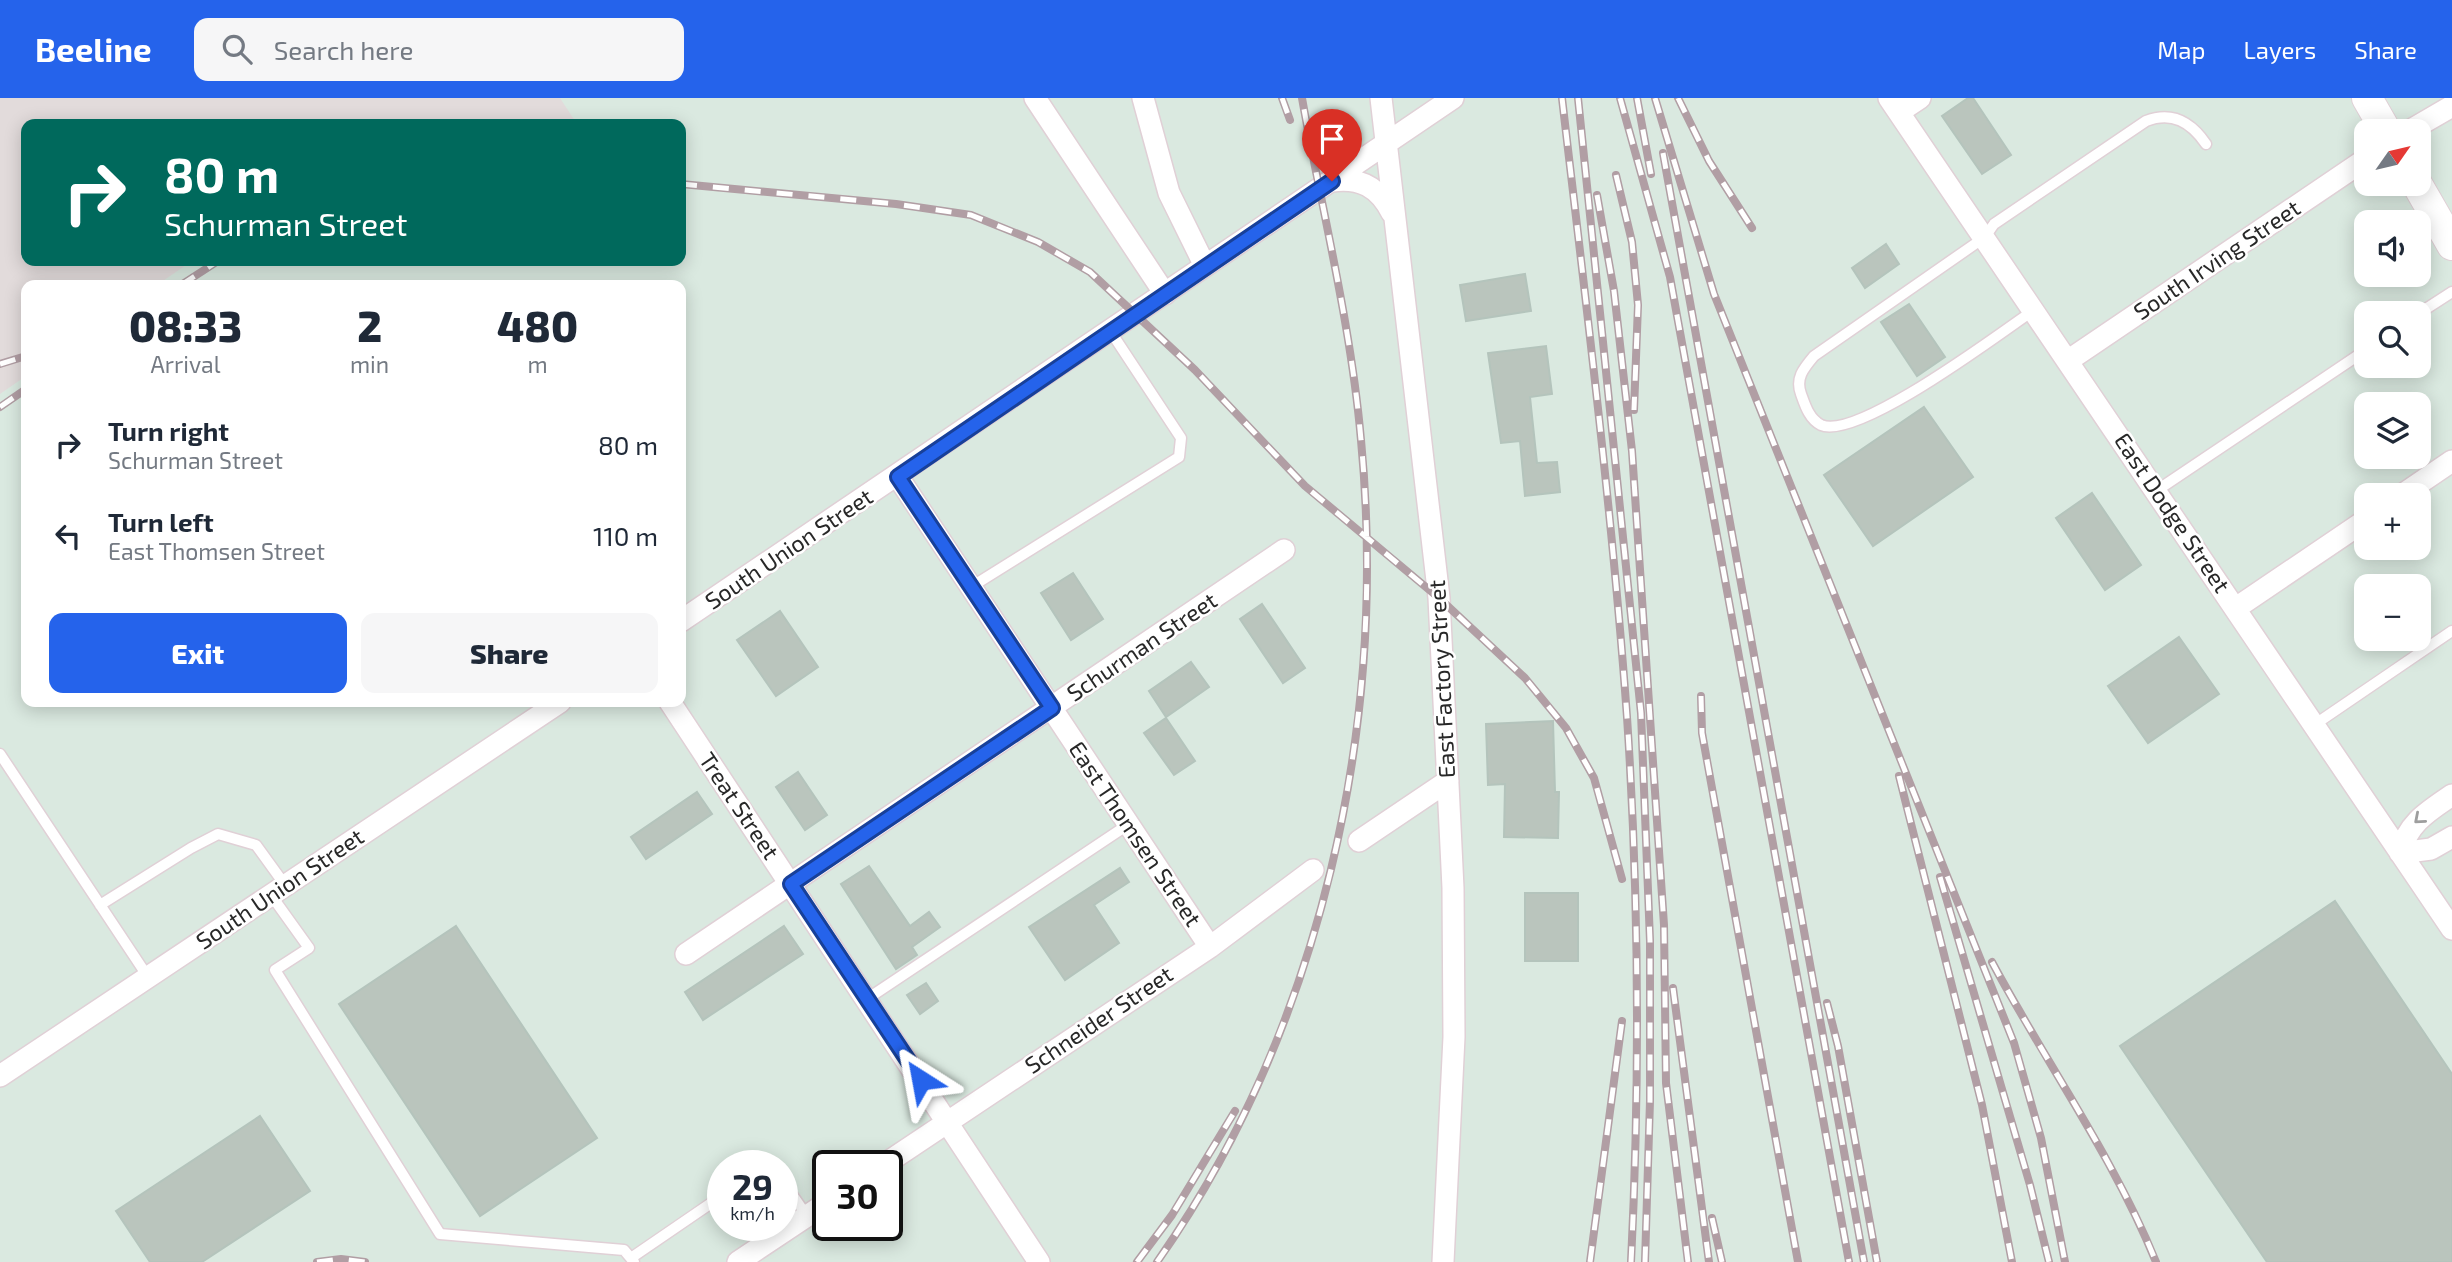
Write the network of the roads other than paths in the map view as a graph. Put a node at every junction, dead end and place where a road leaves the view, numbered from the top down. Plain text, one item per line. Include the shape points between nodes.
1 (1035, 98) edge
2 (1143, 98) edge
3 (1381, 98) edge
4 (1453, 98) edge
5 (1920, 98) edge
6 (2367, 98) edge
7 (1894, 105) edge
8 (2452, 106) edge
9 (2379, 119) edge
10 (2430, 119) edge
11 (1387, 144) junction
12 (2206, 144) dead end
13 (2354, 167) edge
14 (1332, 181) junction
15 (2424, 196) edge
16 (1395, 220) junction
17 (1984, 237) junction
18 (2452, 245) edge
19 (1205, 266) junction
20 (2452, 292) edge
21 (1165, 293) junction
22 (2431, 306) edge
23 (2034, 310) junction
24 (1111, 332) junction
25 (2354, 358) edge
26 (2069, 360) junction
27 (2452, 461) edge
28 (898, 477) junction
29 (2420, 483) edge
30 (2156, 491) junction
31 (2354, 528) edge
32 (1284, 550) dead end
33 (971, 587) junction
34 (2236, 608) junction
35 (686, 618) edge
36 (2452, 631) edge
37 (552, 707) edge
38 (673, 707) edge
39 (1052, 708) junction
40 (2314, 725) junction
41 (0, 754) edge
42 (1448, 781) junction
43 (2452, 796) edge
44 (1129, 824) junction
45 (2452, 837) edge
46 (1359, 841) dead end
47 (2400, 853) junction
48 (1313, 870) dead end
49 (791, 884) junction
50 (278, 890) junction
51 (100, 905) junction
52 (2452, 929) edge
53 (1210, 947) junction
54 (686, 954) dead end
55 (148, 977) junction
56 (867, 999) junction
57 (0, 1076) edge
58 (948, 1121) junction
59 (903, 1152) edge
60 (798, 1203) edge
61 (707, 1206) edge
62 (812, 1213) edge
63 (807, 1216) junction
64 (632, 1260) edge
65 (738, 1262) edge
66 (1039, 1262) edge
67 (1443, 1262) edge

1 - 21 street
2 - 19 street via 1169,193
3 - 11 street, East Factory Street
4 - 11 street, South Union Street
5 - 7 street
6 - 9 main road
7 - 17 street, East Dodge Street
8 - 10 street
11 - 14 street, South Union Street
11 - 16 street, East Factory Street
12 - 17 lane via 2199,133 2177,118 2146,121 1994,224
13 - 26 street, South Irving Street
14 - 16 street via 1369,185 1385,200
14 - 19 street, South Union Street
15 - 18 main road
16 - 42 street, East Factory Street via 1438,598
17 - 23 street, East Dodge Street
17 - 23 lane via 1814,356 1801,373 1799,390 1810,416 1821,425 1845,426 1878,412
19 - 21 street, South Union Street
20 - 22 lane
21 - 24 street, South Union Street
23 - 26 street, East Dodge Street
24 - 28 street, South Union Street
24 - 33 lane via 1181,438 1179,457
25 - 30 lane
26 - 30 street, East Dodge Street
27 - 29 street
28 - 33 street, East Thomsen Street
28 - 35 street, South Union Street
30 - 34 street, East Dodge Street
31 - 34 street
32 - 39 street, Schurman Street
33 - 39 street, East Thomsen Street
34 - 40 street, East Dodge Street
36 - 40 lane
37 - 50 street, South Union Street
38 - 49 street, Treat Street
39 - 44 street, East Thomsen Street
39 - 49 street, Schurman Street
40 - 47 street, East Dodge Street
41 - 51 lane
42 - 46 street
42 - 67 street, East Factory Street via 1454,1037
43 -> 47 street via 2413,823
44 - 53 street, East Thomsen Street
44 - 56 lane
45 - 47 street via 2431,849
47 - 52 street, East Dodge Street
48 - 53 street, Schneider Street
49 - 54 street, Schurman Street
49 - 56 street, Treat Street
50 - 51 lane via 256,845 218,834
50 - 55 street, South Union Street
50 - 64 lane via 309,948 275,970 440,1234 624,1250
51 - 55 lane
53 - 58 street, Schneider Street
55 - 57 street, South Union Street
56 - 58 street, Treat Street
58 - 59 street, Schneider Street
58 - 66 street, Treat Street
60 - 63 lane
61 - 64 lane
62 - 63 street
63 - 65 street

